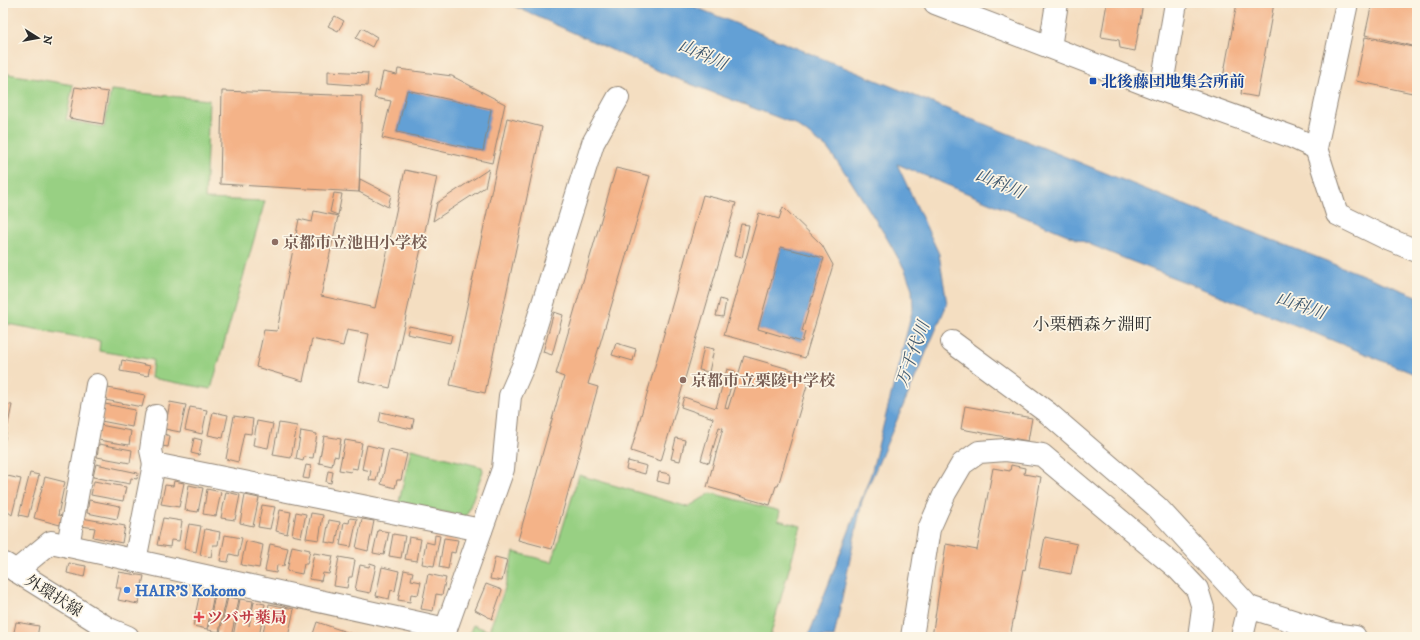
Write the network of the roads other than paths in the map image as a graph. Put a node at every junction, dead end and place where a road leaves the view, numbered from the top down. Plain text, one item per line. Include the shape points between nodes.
1 (935, 3) edge
2 (1058, 3) edge
3 (1176, 3) edge
4 (1347, 3) edge
5 (1050, 47) junction
6 (1161, 90) junction
7 (618, 98) dead end
8 (1316, 148) junction
9 (1417, 251) edge
10 (952, 342) dead end
11 (97, 385) dead end
12 (156, 416) dead end
13 (154, 464) junction
14 (481, 530) junction
15 (68, 546) junction
16 (135, 561) junction
17 (9, 567) edge
18 (1249, 607) junction
19 (445, 633) edge
20 (128, 637) edge
21 (912, 637) edge
22 (1199, 637) edge
23 (1242, 637) edge
24 (1355, 637) edge

1 - 5 street
2 - 5 street
3 - 6 street
4 - 8 street
5 - 6 street
6 - 8 street
7 - 14 street via 593,144 524,364 510,396 503,469
8 - 9 street via 1337,214
10 - 18 street via 1048,413 1157,507
11 - 15 street
12 - 13 street via 151,450
13 - 14 street
13 - 16 street
14 - 19 street
15 - 16 street
15 - 17 street via 51,542
16 - 19 street
17 - 20 street, 外環状線 via 109,629
18 - 23 street
18 - 24 street via 1333,634
21 - 22 street via 929,529 945,493 962,464 979,452 1006,450 1042,456 1178,569 1197,589 1203,608

